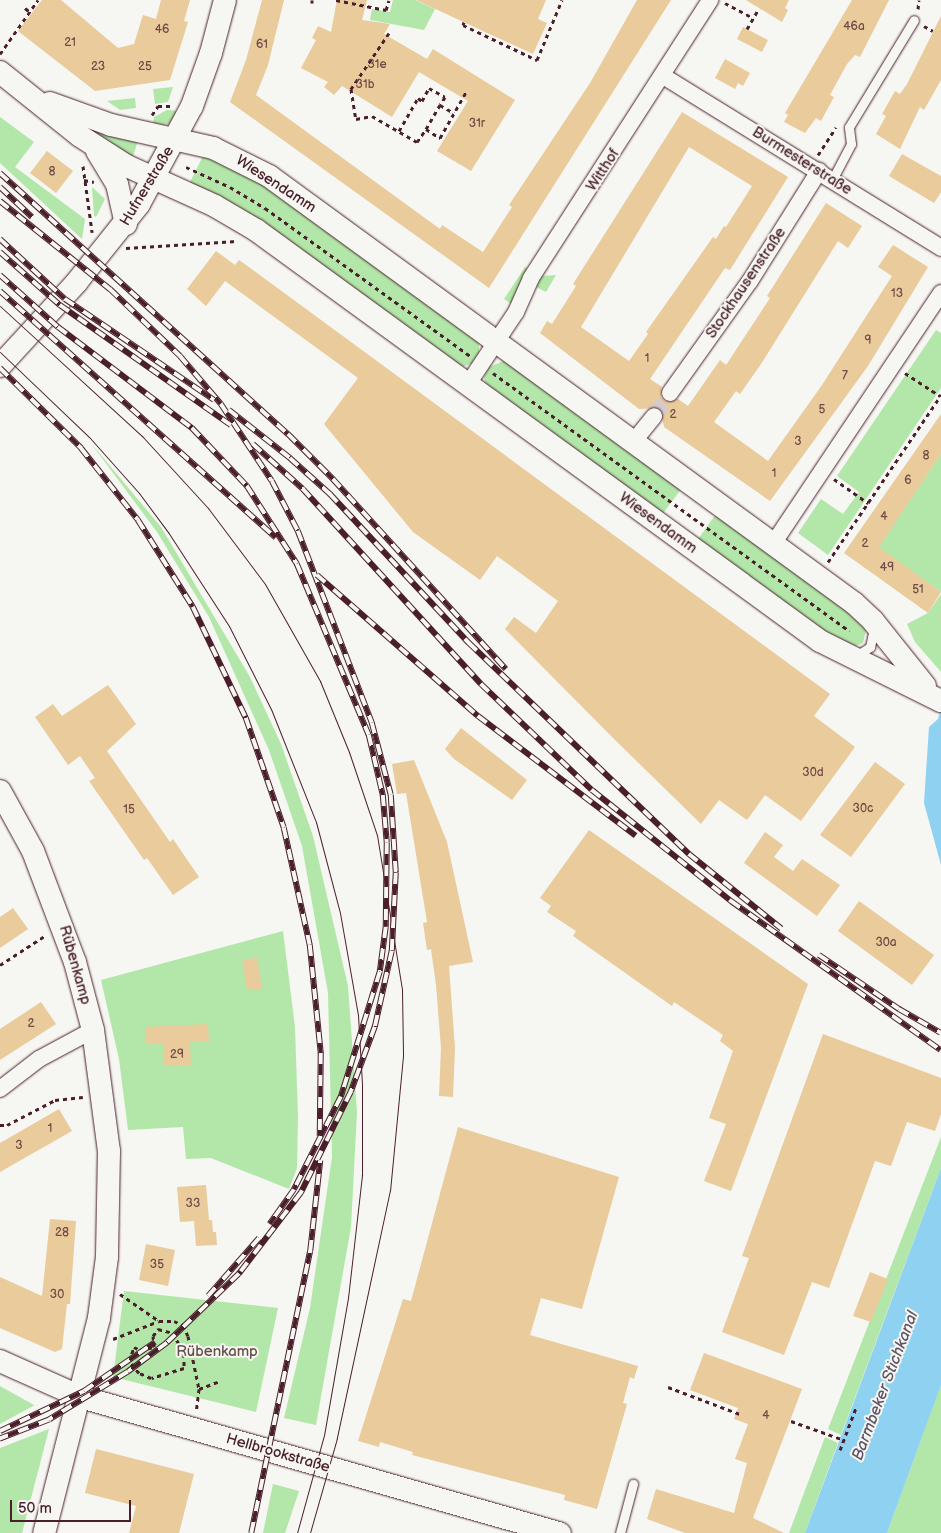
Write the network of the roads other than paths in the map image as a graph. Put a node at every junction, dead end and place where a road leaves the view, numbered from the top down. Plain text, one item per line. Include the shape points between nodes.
1 (225, 0) edge
2 (710, 0) edge
3 (914, 20) dead end
4 (0, 72) edge
5 (662, 76) junction
6 (25, 90) junction
7 (176, 137) junction
8 (87, 141) junction
9 (820, 172) junction
10 (153, 180) junction
11 (126, 224) junction
12 (941, 248) edge
13 (941, 293) edge
14 (497, 341) junction
15 (0, 366) edge
16 (468, 384) junction
17 (670, 393) tunnel mouth
18 (654, 416) tunnel mouth
19 (634, 441) junction
20 (781, 550) junction
21 (873, 621) junction
22 (851, 657) junction
23 (938, 698) edge
24 (0, 791) edge
25 (93, 1030) junction
26 (0, 1089) edge
27 (0, 1361) edge
28 (81, 1397) junction
29 (633, 1484) dead end
30 (551, 1532) edge
31 (44, 1533) edge
32 (620, 1533) edge

1 - 7 street, Hufnerstraße via 205,73
2 - 5 street, Witthof
3 - 9 lane via 848,127 851,144
4 - 6 street, Wiesendamm
5 - 9 street, Burmesterstraße
5 - 14 street, Witthof via 531,278 516,312
6 - 7 street, Wiesendamm via 73,113
6 - 8 street, Wiesendamm
7 - 10 street, Hufnerstraße
7 - 14 street, Wiesendamm via 213,148 263,172
8 - 10 street, Wiesendamm
8 - 11 street via 117,184
9 - 12 street, Burmesterstraße
9 - 17 street, Stockhausenstraße via 750,281
10 - 11 street, Hufnerstraße
10 - 16 street, Wiesendamm via 214,206 265,236
11 - 15 street, Hufnerstraße
13 - 20 street via 824,471
14 - 16 street
14 - 19 street, Wiesendamm
16 - 22 street, Wiesendamm via 820,641
18 - 19 street
19 - 20 street, Wiesendamm
20 - 21 street, Wiesendamm
21 - 22 lane via 874,639 870,647 863,654
21 - 23 street, Wiesendamm
22 - 23 street, Wiesendamm
24 - 25 street, Rübenkamp via 32,851 63,924
25 - 26 street via 39,1059
25 - 28 street, Rübenkamp via 104,1094 110,1187 104,1283 94,1346
27 - 28 street, Hellbrookstraße
28 - 30 street, Hellbrookstraße
28 - 31 street, Rübenkamp
29 - 32 lane

